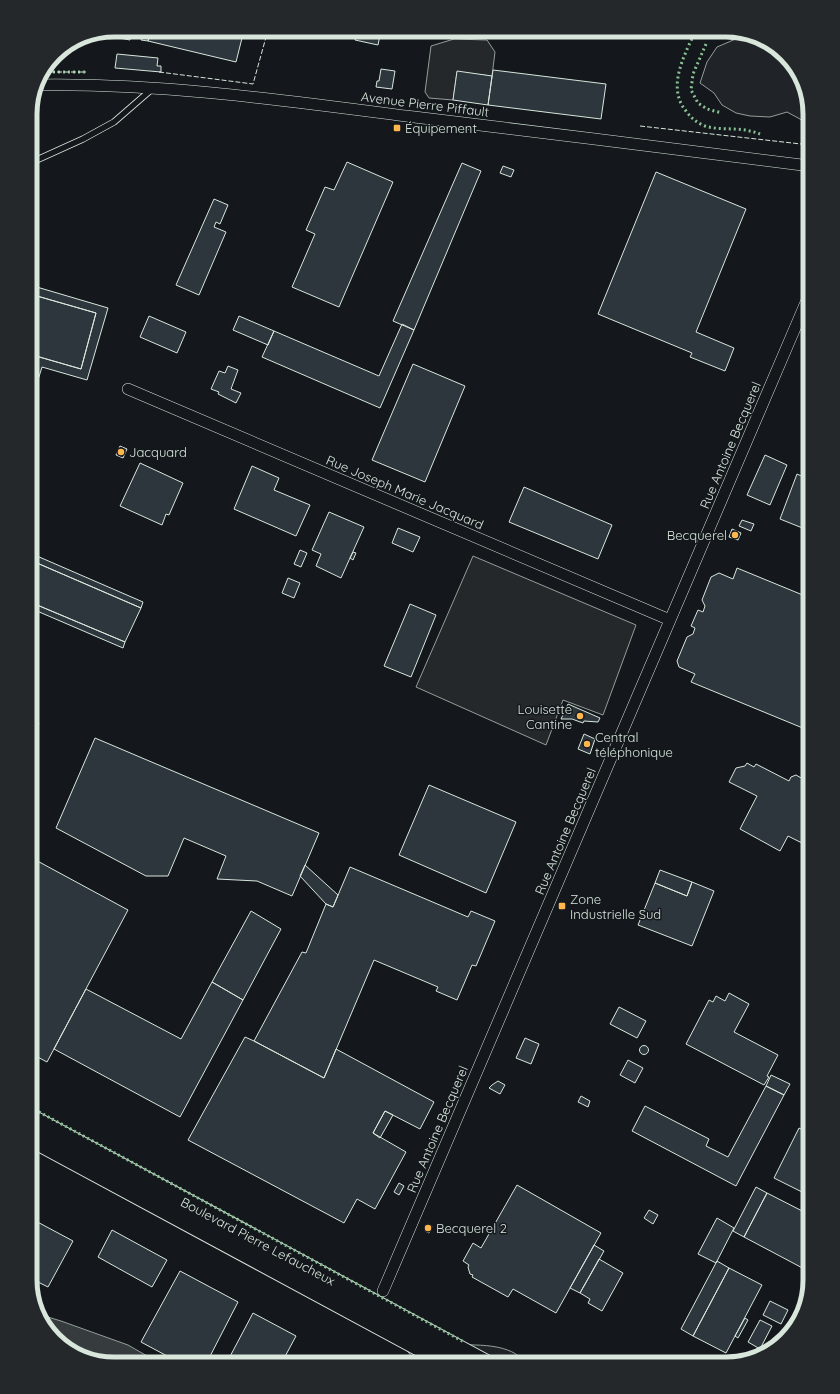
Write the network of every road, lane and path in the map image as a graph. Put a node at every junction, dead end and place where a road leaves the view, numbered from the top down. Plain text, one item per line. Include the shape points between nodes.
1 (43, 85) edge
2 (154, 88) junction
3 (37, 160) edge
4 (803, 165) edge
5 (803, 309) edge
6 (128, 389) dead end
7 (670, 620) junction
8 (37, 1122) edge
9 (37, 1141) edge
10 (382, 1291) dead end
11 (438, 1357) edge
12 (473, 1357) edge

1 - 2 street, Avenue Pierre Piffault
2 - 3 lane via 114,122
2 - 4 street, Avenue Pierre Piffault via 302,102
5 - 7 street, Rue Antoine Becquerel
6 - 7 street, Rue Joseph Marie Jacquard
7 - 10 street, Rue Antoine Becquerel
8 - 12 main road, Boulevard Pierre Lefaucheux
9 - 11 main road, Boulevard Pierre Lefaucheux

